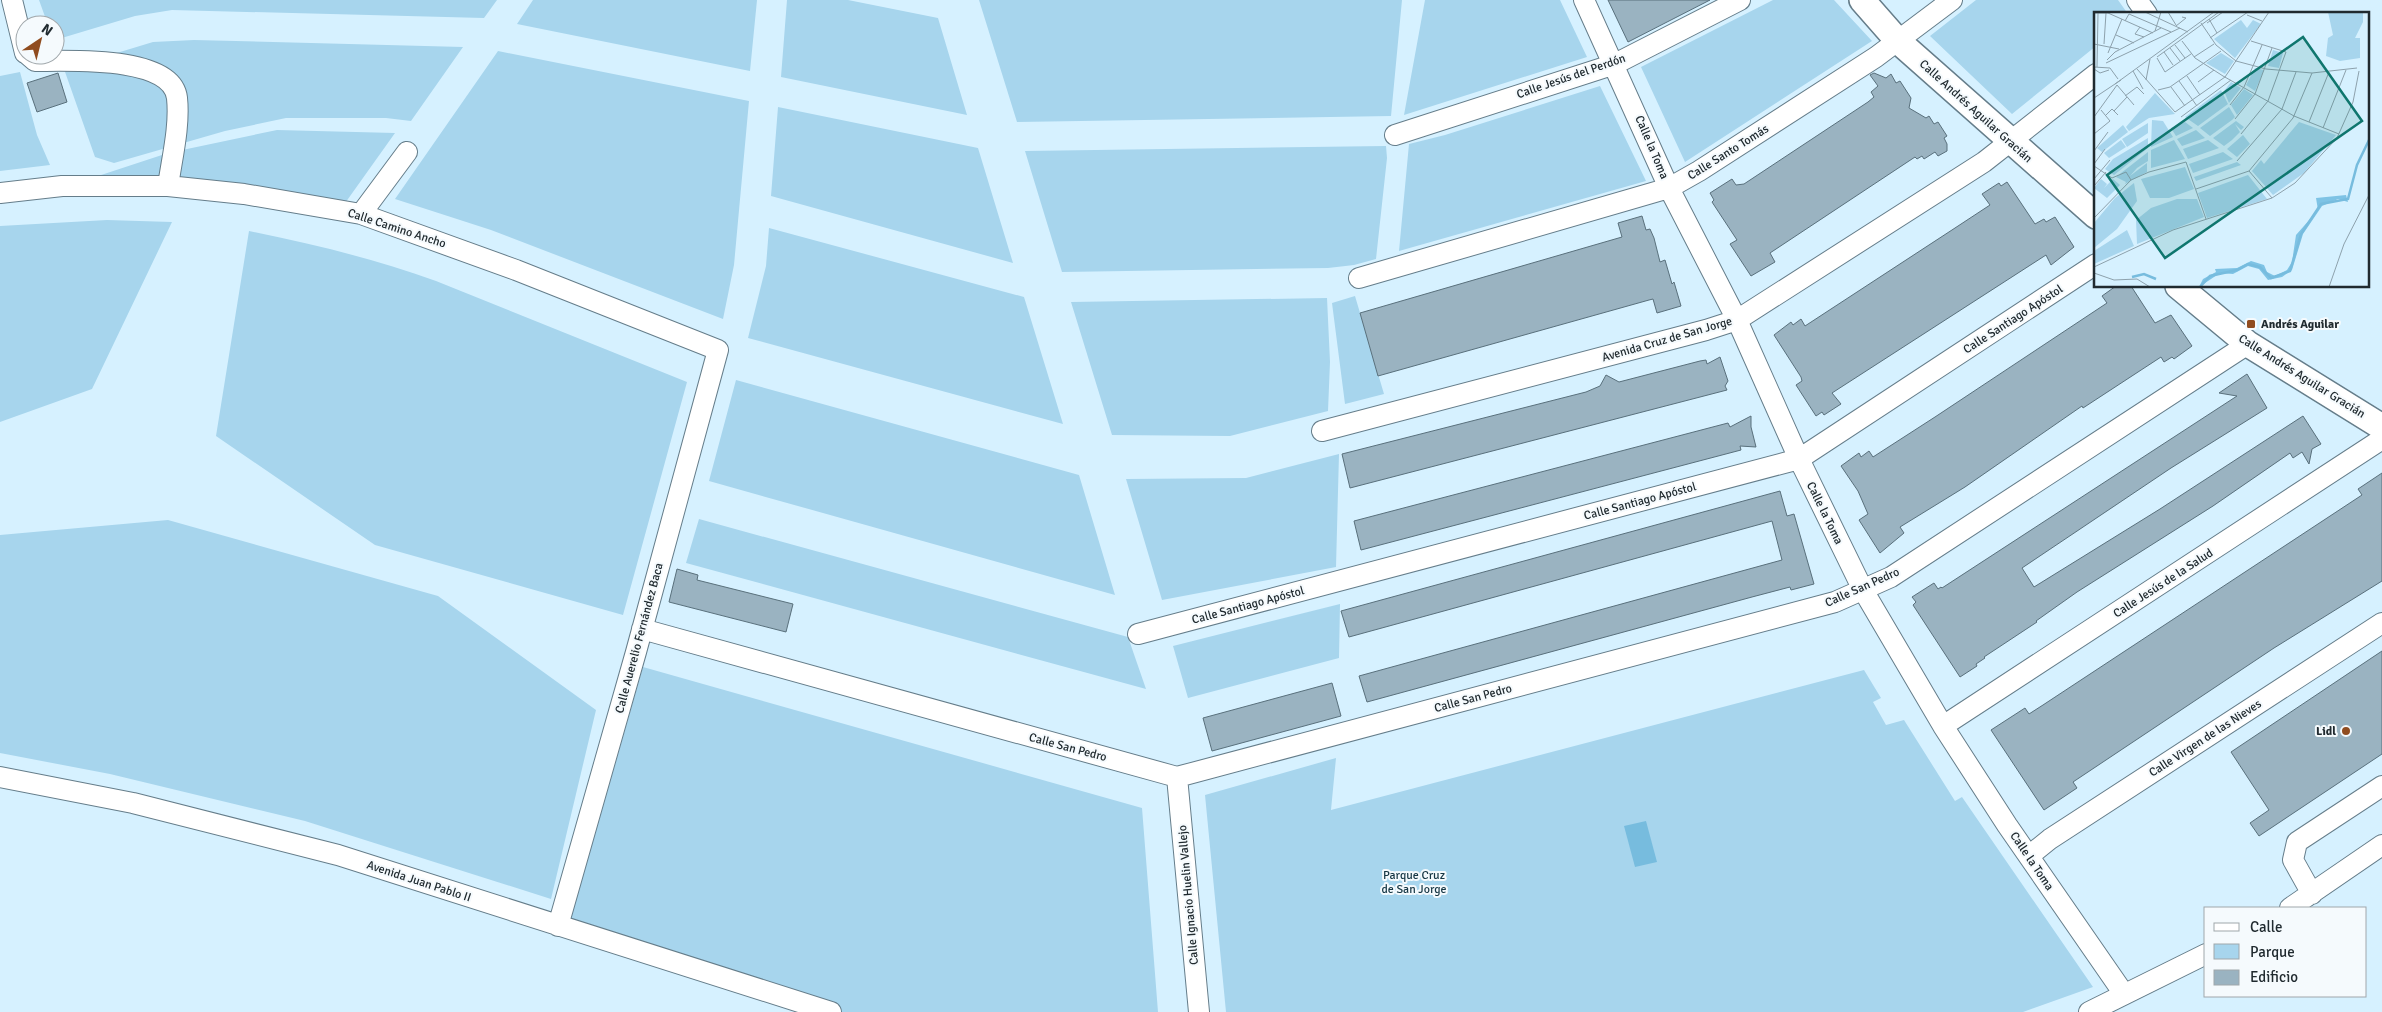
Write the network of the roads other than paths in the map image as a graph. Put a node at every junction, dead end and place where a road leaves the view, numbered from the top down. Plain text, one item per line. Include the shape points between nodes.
1 (12, 0) edge
2 (1584, 0) edge
3 (1740, 0) edge
4 (1862, 0) edge
5 (1952, 0) edge
6 (2137, 0) edge
7 (2146, 12) edge
8 (16, 15) edge
9 (1898, 41) junction
10 (65, 61) edge
11 (1615, 64) junction
12 (2094, 76) edge
13 (1395, 135) dead end
14 (2010, 142) junction
15 (407, 152) dead end
16 (168, 186) junction
17 (1669, 188) junction
18 (0, 193) edge
19 (361, 214) junction
20 (2094, 214) edge
21 (2094, 265) edge
22 (1359, 278) dead end
23 (2180, 288) edge
24 (1737, 320) junction
25 (2248, 344) junction
26 (718, 350) joint
27 (2382, 427) edge
28 (1322, 431) dead end
29 (2382, 439) edge
30 (1799, 459) junction
31 (1863, 590) junction
32 (2382, 623) edge
33 (642, 629) junction
34 (1138, 634) dead end
35 (1944, 726) junction
36 (0, 777) edge
37 (1177, 777) junction
38 (2382, 786) edge
39 (2382, 845) edge
40 (2028, 856) junction
41 (2312, 894) junction
42 (2292, 907) edge
43 (558, 926) junction
44 (2204, 955) edge
45 (2124, 994) junction
46 (832, 1012) edge
47 (1199, 1012) edge
48 (2088, 1012) edge

1 - 8 street
2 - 11 street, Calle la Toma
3 - 11 street, Calle Jesús del Perdón
4 - 9 main road, Calle Andrés Aguilar Gracián
5 - 9 street, Calle Santo Tomás
6 - 7 street
9 - 14 main road, Calle Andrés Aguilar Gracián
9 - 17 street, Calle Santo Tomás via 1699,172
10 - 16 street via 137,67 159,74 171,83 177,97
11 - 13 street, Calle Jesús del Perdón
11 - 17 street, Calle la Toma
12 - 14 street, Avenida Cruz de San Jorge
14 - 20 main road, Calle Andrés Aguilar Gracián
14 - 24 street, Avenida Cruz de San Jorge via 1984,162
15 - 19 street
16 - 18 street, Calle Camino Ancho via 62,186
16 - 19 street, Calle Camino Ancho via 244,194
17 - 22 street, Calle Santo Tomás
17 - 24 street, Calle la Toma
19 - 26 street, Calle Camino Ancho via 516,270
21 - 30 street, Calle Santiago Apóstol
23 - 25 main road, Calle Andrés Aguilar Gracián
24 - 28 street, Avenida Cruz de San Jorge
24 - 30 street, Calle la Toma
25 - 27 main road, Calle Andrés Aguilar Gracián
25 - 31 street, Calle San Pedro via 1891,577
26 - 33 street, Calle Auerelio Fernández Baca
29 - 35 street, Calle Jesús de la Salud
30 - 31 street, Calle la Toma
30 - 34 street, Calle Santiago Apóstol
31 - 35 street, Calle la Toma
31 - 37 street, Calle San Pedro via 1835,602
32 - 40 street, Calle Virgen de las Nieves
33 - 37 street, Calle San Pedro
33 - 43 street, Calle Auerelio Fernández Baca
35 - 40 street, Calle la Toma
36 - 43 street, Avenida Juan Pablo II via 133,803 320,850
37 - 47 street, Calle Ignacio Huelin Vallejo
38 - 41 street via 2297,842 2293,860
39 - 41 street
40 - 45 street, Calle la Toma
41 - 42 street
43 - 46 street, Avenida Juan Pablo II
44 - 45 street
45 - 48 street

